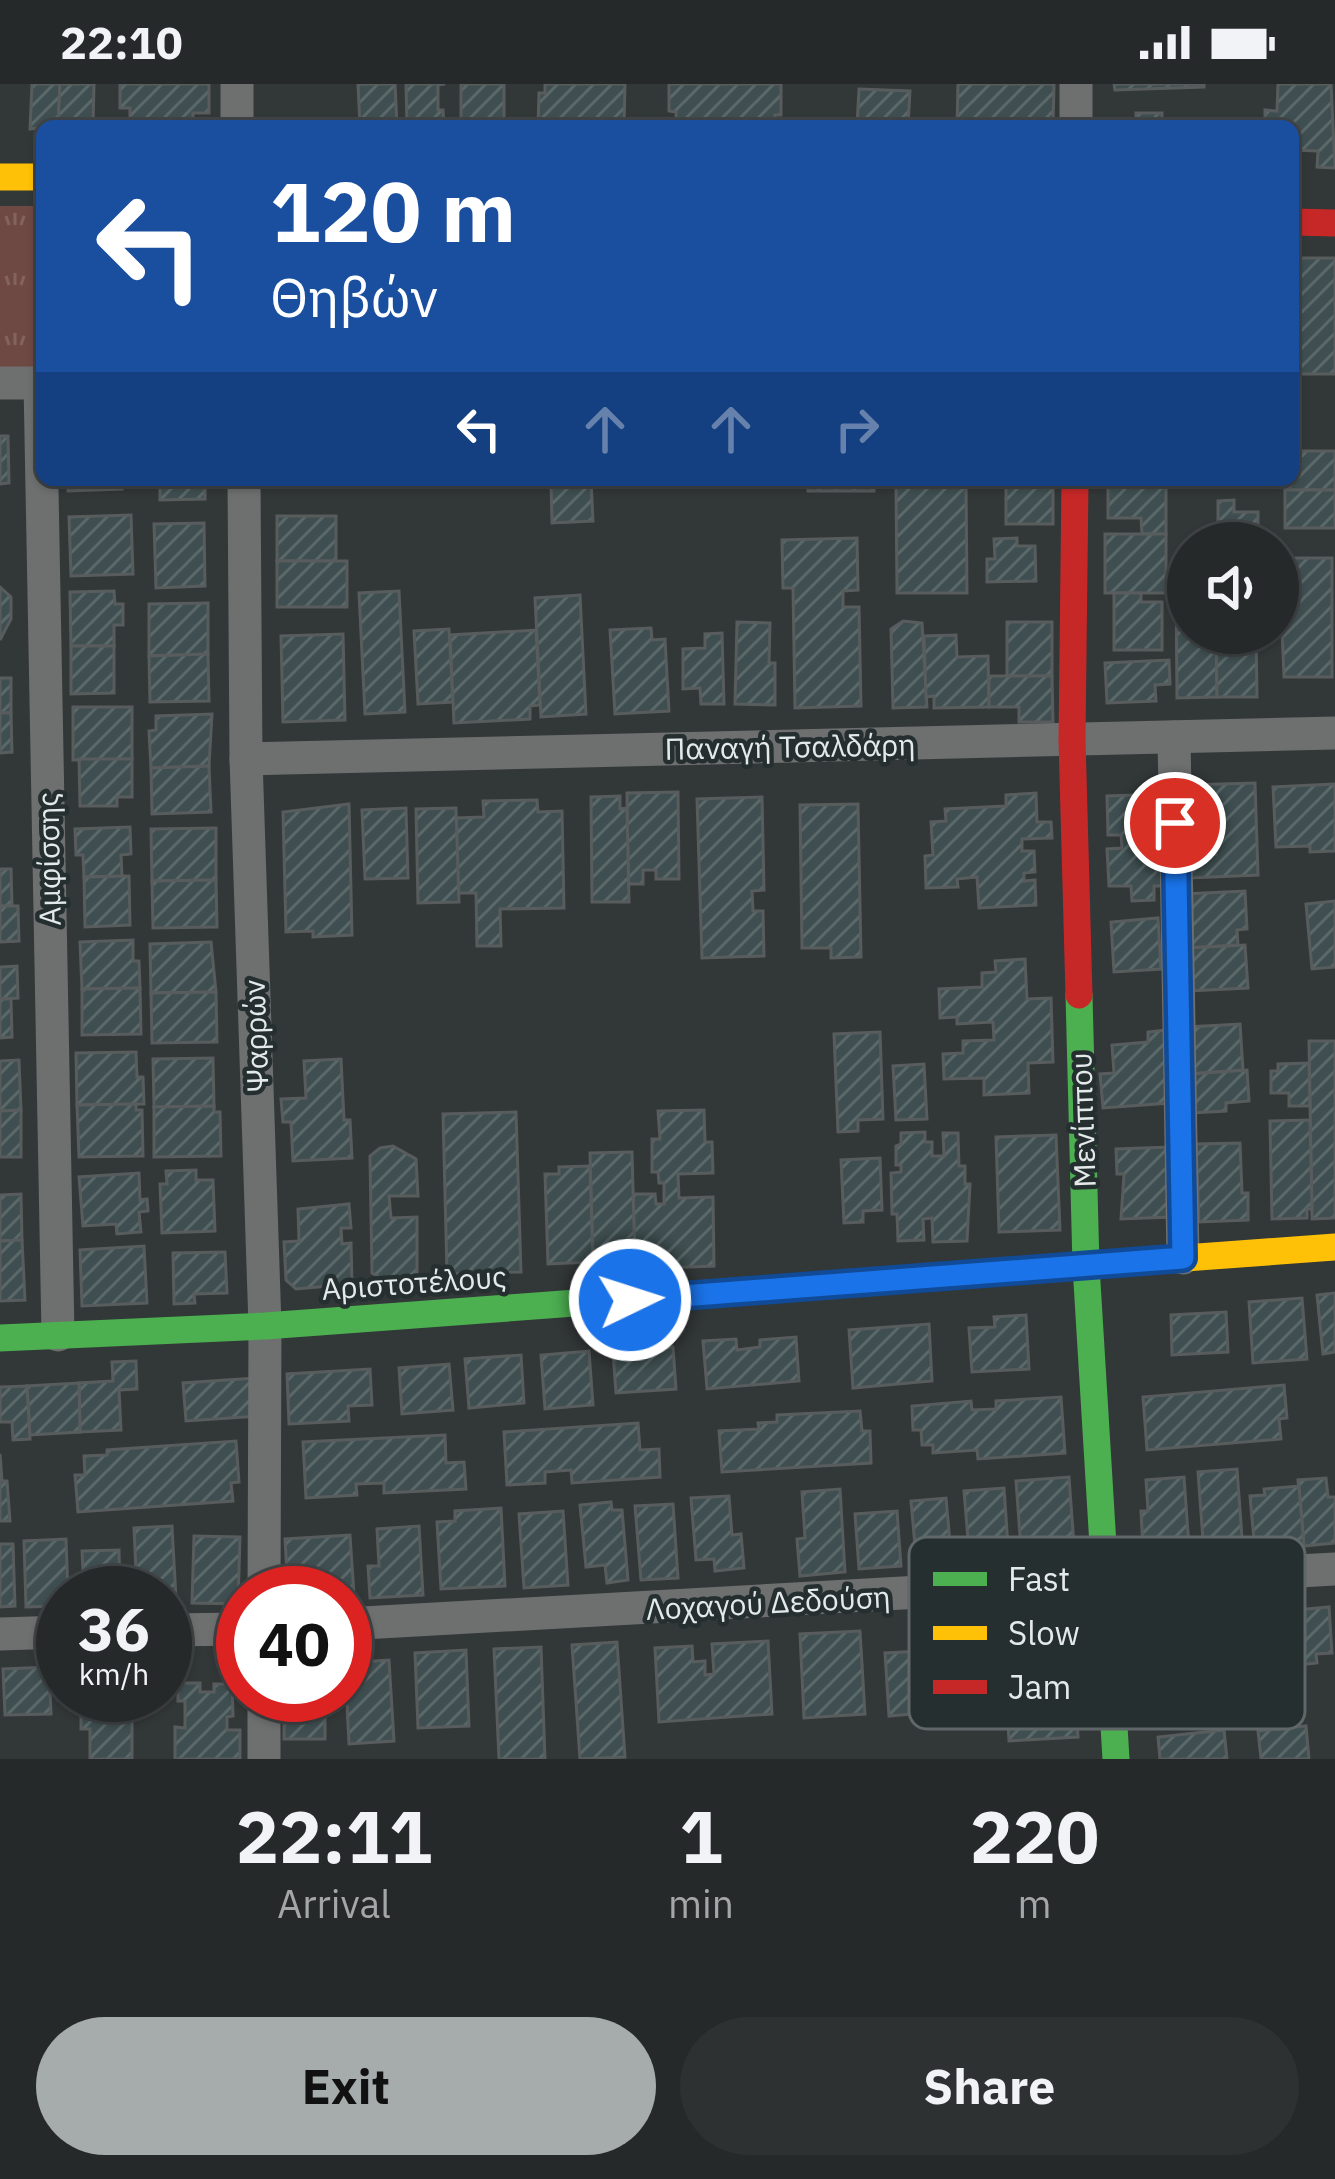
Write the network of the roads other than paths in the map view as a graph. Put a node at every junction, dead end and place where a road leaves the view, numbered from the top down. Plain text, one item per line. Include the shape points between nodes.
1 (237, 84) edge
2 (1076, 84) edge
3 (237, 120) edge
4 (1076, 120) edge
5 (0, 177) edge
6 (36, 177) edge
7 (1299, 222) edge
8 (1335, 223) edge
9 (0, 383) edge
10 (36, 383) edge
11 (43, 486) edge
12 (244, 486) edge
13 (1075, 486) edge
14 (1335, 733) edge
15 (1174, 737) junction
16 (1072, 740) junction
17 (246, 759) junction
18 (1335, 1246) edge
19 (1183, 1258) junction
20 (1086, 1266) junction
21 (266, 1326) junction
22 (58, 1335) junction
23 (0, 1338) edge
24 (1102, 1537) edge
25 (264, 1566) edge
26 (1335, 1570) edge
27 (1305, 1572) edge
28 (909, 1594) edge
29 (372, 1623) edge
30 (36, 1633) edge
31 (0, 1634) edge
32 (264, 1722) edge
33 (1114, 1729) edge
34 (264, 1759) edge
35 (1116, 1759) edge

1 - 3 street
2 - 4 street
5 - 6 street
7 - 8 street
9 - 10 street
11 - 22 street, Αμφίσσης
12 - 17 street, Ψαρρών
13 - 16 street, Μενίππου
14 - 15 street, Παναγή Τσαλδάρη
15 - 16 street, Παναγή Τσαλδάρη
15 - 19 street
16 - 17 street, Παναγή Τσαλδάρη
16 - 20 street, Μενίππου
17 - 21 street, Ψαρρών
18 - 19 street, Αριστοτέλους
19 - 20 street, Αριστοτέλους
20 - 21 street, Αριστοτέλους
20 - 24 street, Μενίππου
21 - 22 street, Αριστοτέλους
21 - 25 street, Ψαρρών
22 - 23 street, Αριστοτέλους
26 - 27 street, Λοχαγού Δεδούση
28 - 29 street, Λοχαγού Δεδούση
30 - 31 street
32 - 34 street
33 - 35 street, Μενίππου

